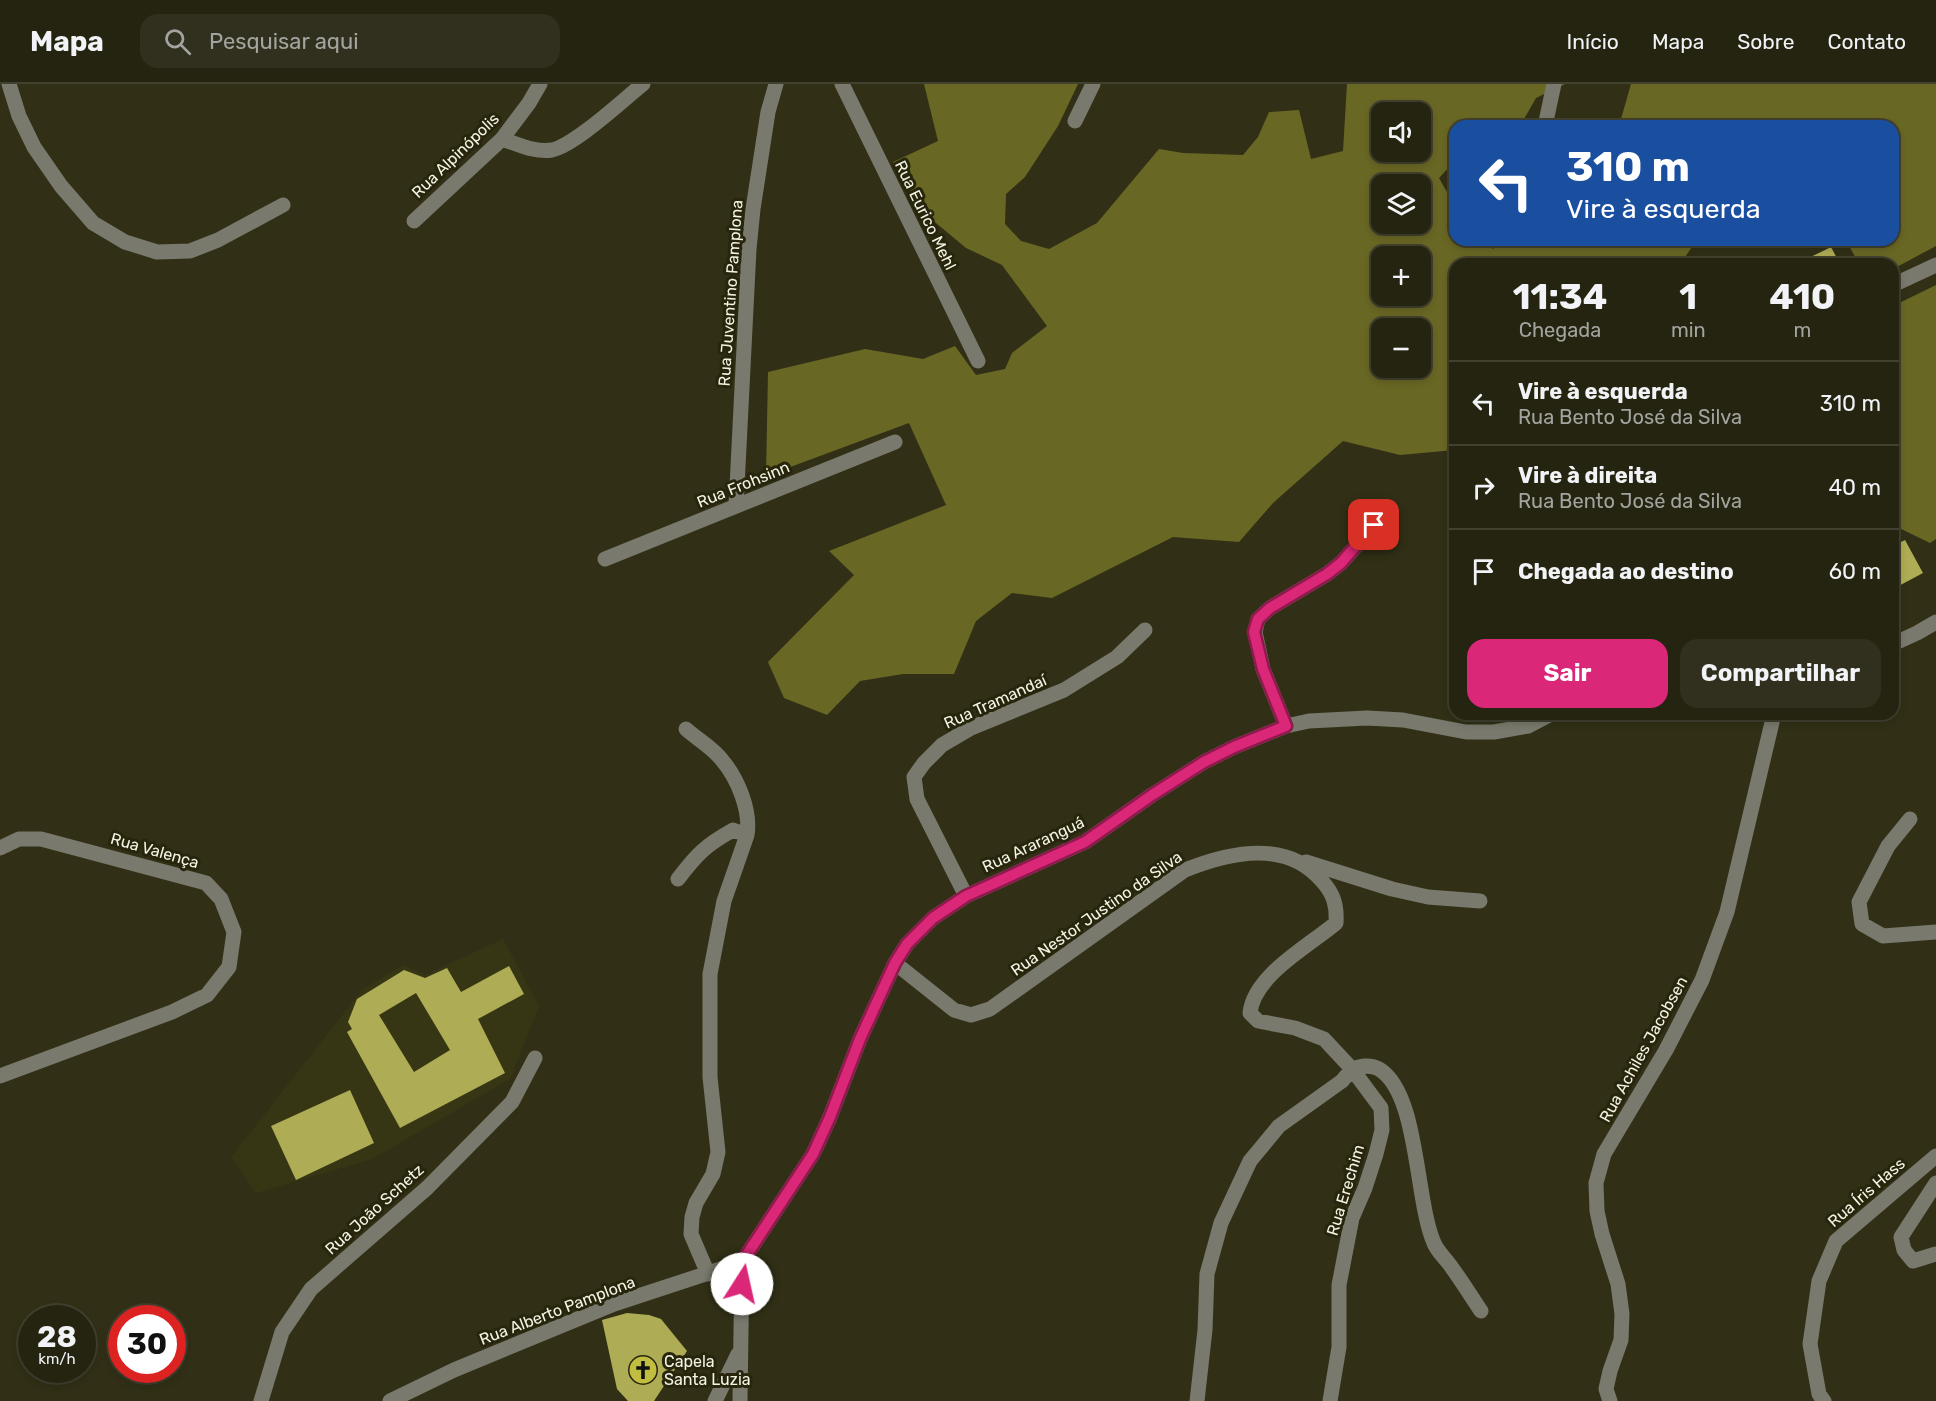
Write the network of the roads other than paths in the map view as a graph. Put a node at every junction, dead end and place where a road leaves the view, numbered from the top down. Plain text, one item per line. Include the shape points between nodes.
1 (9, 84) edge
2 (540, 84) edge
3 (643, 84) edge
4 (776, 84) edge
5 (842, 84) edge
6 (1093, 84) edge
7 (1554, 84) edge
8 (1546, 120) edge
9 (1075, 121) dead end
10 (502, 139) junction
11 (284, 206) dead end
12 (414, 221) dead end
13 (1936, 266) edge
14 (1899, 282) edge
15 (978, 361) dead end
16 (895, 442) dead end
17 (736, 506) junction
18 (1383, 516) dead end
19 (605, 559) dead end
20 (1936, 622) edge
21 (1144, 630) dead end
22 (1936, 631) edge
23 (1917, 633) junction
24 (1899, 641) edge
25 (1540, 720) edge
26 (1773, 720) edge
27 (1286, 726) junction
28 (686, 729) dead end
29 (1910, 819) dead end
30 (747, 835) junction
31 (0, 848) edge
32 (1295, 858) junction
33 (678, 879) dead end
34 (966, 896) junction
35 (1480, 901) dead end
36 (1936, 932) edge
37 (895, 963) junction
38 (535, 1058) dead end
39 (1352, 1069) junction
40 (0, 1076) edge
41 (1936, 1156) edge
42 (1936, 1182) edge
43 (1936, 1254) edge
44 (742, 1262) junction
45 (708, 1274) junction
46 (1481, 1311) dead end
47 (741, 1349) junction
48 (261, 1401) edge
49 (390, 1401) edge
50 (715, 1401) edge
51 (740, 1401) edge
52 (1197, 1401) edge
53 (1330, 1401) edge
54 (1610, 1401) edge
55 (1824, 1401) edge

1 - 11 street via 34,147 62,186 93,223 125,242 157,252 190,251
2 - 10 street, Rua Alpinópolis
3 - 10 street via 570,142 552,150 535,150
4 - 17 street, Rua Juventino Pamplona via 768,112 749,249
5 - 15 street, Rua Eurico Mehl
6 - 9 street
7 - 8 street
10 - 12 street, Rua Alpinópolis
13 - 14 street
16 - 17 street, Rua Frohsinn
17 - 19 street, Rua Frohsinn
18 - 27 street via 1341,563 1258,619 1254,632 1263,669
20 - 23 street
21 - 34 street, Rua Tramandaí via 1094,673 942,745 914,777 917,798
22 - 23 street
23 - 24 street
25 - 27 street, Rua Araranguá via 1494,732 1466,732 1403,720 1367,718
26 - 54 street, Rua Achiles Jacobsen via 1727,912 1702,980 1604,1154 1596,1183 1597,1211 1623,1314 1621,1340 1606,1389
27 - 34 street, Rua Araranguá via 1204,762 1085,842
28 - 30 street via 721,758 735,778 748,824
29 - 36 street via 1888,846 1859,902 1862,924 1883,936
30 - 33 street via 733,830 710,842
30 - 45 street via 724,901 710,974 710,1077 718,1152 713,1174 696,1203 691,1234
31 - 40 street, Rua Valença via 19,839 41,839 207,883 221,898 234,932 229,967 207,995 172,1012
32 - 35 street via 1392,889 1428,897
32 - 37 street, Rua Nestor Justino da Silva via 1274,853 1248,854 1211,860 1185,870 990,1009 971,1015 954,1010
32 - 39 street, Rua Nestor Justino da Silva via 1315,872 1329,889 1337,909 1336,923 1281,964 1251,1002 1250,1013 1258,1021 1324,1039
34 - 37 street, Rua Araranguá via 933,918 907,944
37 - 44 street, Rua Araranguá via 813,1154
38 - 48 street, Rua João Schetz via 512,1102 427,1188 311,1289 282,1332
39 - 46 street via 1365,1065 1379,1069 1403,1103 1422,1206 1434,1244
39 - 52 street via 1342,1081 1279,1126 1250,1161 1221,1223 1207,1274
39 - 53 street, Rua Erechim via 1381,1108 1382,1130 1352,1218 1340,1284 1339,1347
41 - 55 street, Rua Íris Hass via 1836,1241 1819,1281 1810,1344 1819,1394
42 - 43 street via 1901,1237 1904,1250 1913,1261
44 - 45 street, Rua Alberto Pamplona
44 - 47 street
45 - 49 street, Rua Alberto Pamplona via 614,1304 454,1370
47 - 50 street
47 - 51 street

